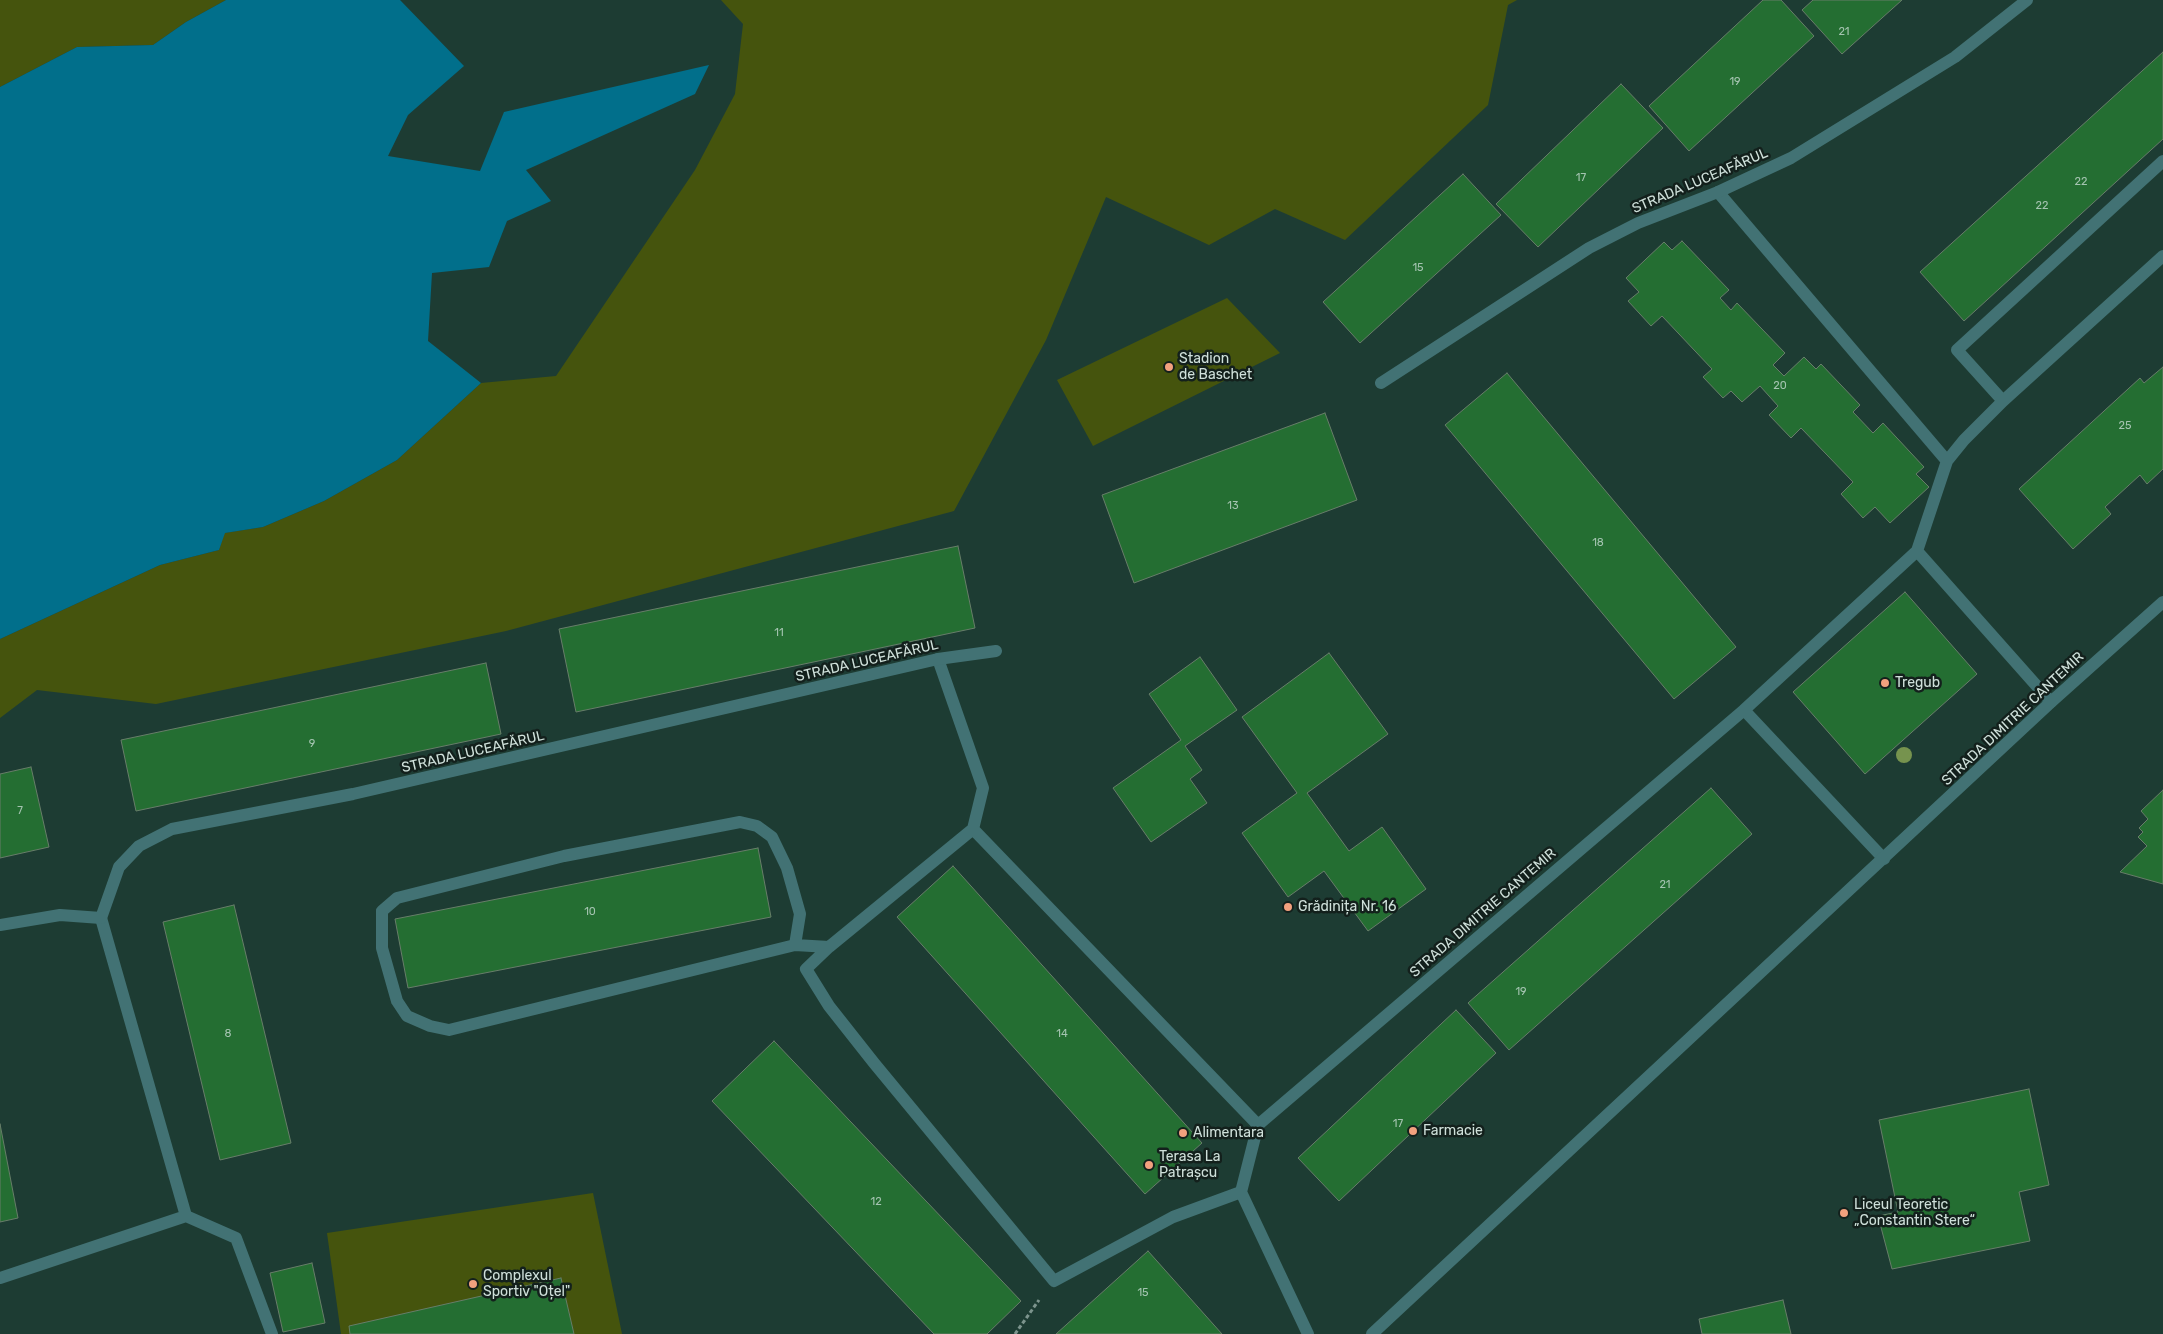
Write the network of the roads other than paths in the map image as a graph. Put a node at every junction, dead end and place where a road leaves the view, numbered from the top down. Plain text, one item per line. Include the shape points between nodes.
1 (2027, 0) edge
2 (2163, 161) edge
3 (1718, 192) junction
4 (2163, 256) edge
5 (1380, 383) dead end
6 (2003, 401) junction
7 (1947, 461) junction
8 (1917, 551) junction
9 (2163, 602) edge
10 (996, 651) dead end
11 (938, 659) junction
12 (2052, 702) junction
13 (1744, 710) junction
14 (974, 829) junction
15 (1884, 859) junction
16 (102, 918) junction
17 (0, 925) edge
18 (796, 945) junction
19 (829, 947) junction
20 (1258, 1125) junction
21 (1241, 1192) junction
22 (186, 1216) junction
23 (0, 1278) edge
24 (272, 1334) edge
25 (1308, 1334) edge
26 (1372, 1334) edge

1 - 3 street, STRADA LUCEAFĂRUL via 1954,57 1870,110 1791,158
2 - 6 street via 1957,350
3 - 5 street, STRADA LUCEAFĂRUL via 1638,223 1589,248
3 - 7 street
4 - 6 street
6 - 7 street
7 - 8 street
8 - 12 street
8 - 13 street, STRADA DIMITRIE CANTEMIR
9 - 12 street, STRADA DIMITRIE CANTEMIR
10 - 11 street, STRADA LUCEAFĂRUL
11 - 14 street via 983,788
11 - 16 street, STRADA LUCEAFĂRUL via 353,794 172,829 139,846 119,867
12 - 15 street, STRADA DIMITRIE CANTEMIR
13 - 15 street
13 - 20 street, STRADA DIMITRIE CANTEMIR
14 - 19 street
14 - 20 street
15 - 26 street, STRADA DIMITRIE CANTEMIR
16 - 17 street via 60,915
16 - 22 street
18 - 18 street via 449,1030 407,1016 397,1001 382,948 382,911 397,898 564,856 740,822 756,826 772,837 787,868 800,914
18 - 19 street
19 - 21 street via 806,969 829,1006 1054,1281 1173,1217
20 - 21 street
21 - 25 street
22 - 23 street
22 - 24 street via 236,1238

